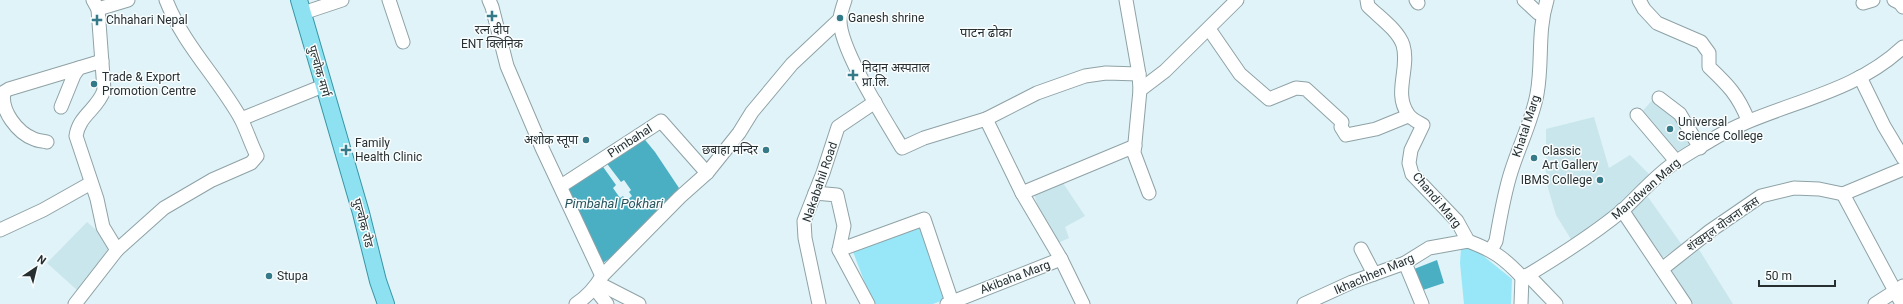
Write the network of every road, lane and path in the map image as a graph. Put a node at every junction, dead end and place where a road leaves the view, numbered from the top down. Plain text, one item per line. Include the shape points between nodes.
1 (128, 0) edge
2 (166, 0) edge
3 (342, 0) edge
4 (389, 0) edge
5 (489, 0) edge
6 (845, 0) edge
7 (1126, 0) edge
8 (1237, 0) edge
9 (1368, 0) edge
10 (1524, 0) edge
11 (1547, 0) edge
12 (1639, 0) edge
13 (1894, 0) edge
14 (95, 5) edge
15 (301, 6) edge
16 (1903, 7) edge
17 (1543, 14) junction
18 (840, 19) junction
19 (1209, 29) junction
20 (403, 42) dead end
21 (1903, 47) edge
22 (102, 61) junction
23 (79, 68) junction
24 (1140, 74) junction
25 (1860, 77) junction
26 (323, 86) junction
27 (1140, 90) junction
28 (1659, 98) dead end
29 (875, 102) junction
30 (61, 107) dead end
31 (1637, 114) dead end
32 (1408, 116) junction
33 (241, 119) junction
34 (986, 119) junction
35 (1748, 120) junction
36 (47, 142) dead end
37 (340, 142) joint
38 (1135, 146) junction
39 (1700, 148) junction
40 (1903, 158) edge
41 (1676, 161) junction
42 (1903, 169) edge
43 (707, 173) junction
44 (91, 183) junction
45 (561, 186) junction
46 (1149, 192) dead end
47 (815, 193) junction
48 (1022, 194) junction
49 (1843, 194) junction
50 (1622, 210) junction
51 (0, 230) edge
52 (1468, 241) junction
53 (1361, 249) dead end
54 (117, 250) junction
55 (839, 250) junction
56 (1491, 250) junction
57 (1061, 259) junction
58 (1405, 263) junction
59 (1662, 269) junction
60 (1374, 274) junction
61 (1525, 276) junction
62 (598, 283) junction
63 (1899, 289) edge
64 (949, 303) edge
65 (75, 304) edge
66 (386, 304) edge
67 (576, 304) edge
68 (606, 304) edge
69 (639, 304) edge
70 (819, 304) edge
71 (868, 304) edge
72 (1083, 304) edge
73 (1304, 304) edge
74 (1422, 304) edge
75 (1521, 304) edge
76 (1556, 304) edge
77 (1685, 304) edge
78 (1875, 304) edge
79 (1902, 304) edge

1 - 14 street
2 - 33 street via 188,40
3 - 15 street
4 - 20 street
5 - 45 street via 507,66
6 - 18 street
7 - 24 street
8 - 19 street
9 - 32 street, Chandi Marg via 1368,6 1393,30 1403,44 1405,58 1400,100
10 - 17 street via 1538,13
11 - 17 street, Khatal Marg
12 - 35 street via 1657,23 1701,42 1709,53 1709,68 1732,89
13 - 16 street
14 - 22 street
15 - 26 main road, पुल्चोक मार्ग
17 - 56 street, Khatal Marg via 1537,95 1510,172 1496,241
18 - 29 street via 844,41
18 - 43 street via 792,64 752,112
19 - 27 street via 1165,71
19 - 32 street via 1240,74 1269,99 1296,88 1306,89 1342,122 1341,127 1346,135 1376,129
21 - 25 street, Manidwan Marg
22 - 23 street
22 - 44 street via 102,98 78,125 76,136
23 - 30 street
23 - 36 street via 4,92 5,110 13,124 34,139
24 - 27 street
24 - 34 street via 1106,73 1085,76 1037,93
25 - 35 street, Manidwan Marg via 1836,90
25 - 40 street
26 - 33 street
26 - 37 main road, पुल्चोक मार्ग
27 - 38 street
28 - 39 street via 1680,114
29 - 34 street via 902,148 924,138
29 - 47 street, Nakabahil Road via 838,127
31 - 41 street
32 - 52 street, Chandi Marg via 1423,125 1411,150 1409,163 1412,174 1457,221
33 - 54 street via 257,156 255,159 164,208
34 - 48 street
35 - 39 street, Manidwan Marg
37 - 66 main road, पुल्चोक रोड
38 - 46 street via 1134,153
38 - 48 street
39 - 41 street, Manidwan Marg
41 - 50 street, Manidwan Marg
42 - 49 street
43 - 45 street, Pimbahal via 661,121
43 - 62 street via 680,197
44 - 51 street
44 - 54 street via 103,227
45 - 62 street
47 - 55 street via 837,196 844,226
47 - 70 street, Nakabahil Road via 804,221 805,238
48 - 57 street
49 - 59 street, शंखमुल योजना क्रस via 1819,188 1794,188 1761,196
49 - 63 street
50 - 59 street
50 - 61 street, Manidwan Marg via 1582,241
52 - 56 street, Chandi Marg
52 - 58 street, Ikhachhen Marg via 1429,248
53 - 60 street
54 - 65 street
55 - 64 street via 924,219
55 - 71 street
56 - 61 street, Chandi Marg
57 - 64 street, Akibaha Marg
57 - 72 street
58 - 60 street, Ikhachhen Marg
58 - 74 street
59 - 77 street
60 - 73 street, Ikhachhen Marg
61 - 75 street
61 - 76 street, Chandi Marg
62 - 67 street
62 - 68 street
62 - 69 street
63 - 78 street
63 - 79 street

